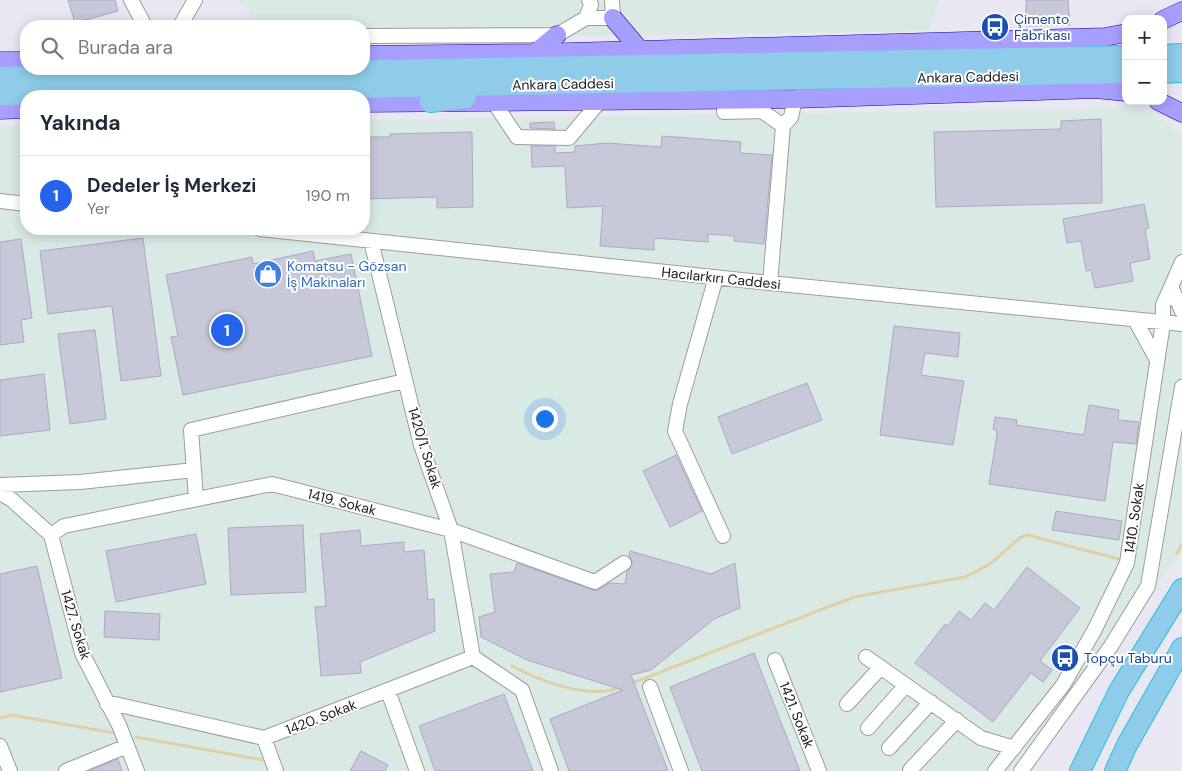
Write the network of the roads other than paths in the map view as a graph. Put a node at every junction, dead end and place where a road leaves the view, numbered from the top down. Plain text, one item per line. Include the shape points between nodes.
1 (131, 0) edge
2 (195, 0) edge
3 (589, 0) edge
4 (612, 0) edge
5 (586, 18) junction
6 (612, 18) junction
7 (142, 20) edge
8 (183, 20) edge
9 (1122, 34) edge
10 (557, 35) junction
11 (370, 36) edge
12 (640, 50) junction
13 (536, 53) junction
14 (370, 54) edge
15 (1182, 54) edge
16 (1167, 55) edge
17 (1122, 56) edge
18 (20, 60) edge
19 (0, 61) edge
20 (370, 70) edge
21 (1167, 72) edge
22 (1182, 72) edge
23 (1122, 73) edge
24 (82, 75) edge
25 (0, 77) edge
26 (587, 84) junction
27 (267, 90) edge
28 (1122, 92) edge
29 (0, 95) edge
30 (20, 95) edge
31 (724, 99) junction
32 (795, 99) junction
33 (493, 101) junction
34 (600, 101) junction
35 (430, 102) junction
36 (370, 103) edge
37 (20, 109) edge
38 (0, 110) edge
39 (783, 126) junction
40 (0, 201) edge
41 (20, 203) edge
42 (316, 235) edge
43 (371, 241) junction
44 (1182, 262) edge
45 (716, 278) junction
46 (770, 283) junction
47 (1171, 287) junction
48 (1182, 311) edge
49 (1135, 320) junction
50 (1163, 323) junction
51 (1182, 324) edge
52 (1157, 360) junction
53 (405, 381) junction
54 (1182, 387) edge
55 (194, 470) junction
56 (0, 485) edge
57 (0, 493) edge
58 (196, 499) junction
59 (451, 530) junction
60 (51, 535) junction
61 (723, 536) dead end
62 (624, 563) dead end
63 (1182, 590) edge
64 (1182, 648) edge
65 (866, 656) dead end
66 (473, 657) junction
67 (775, 660) dead end
68 (881, 667) junction
69 (906, 685) junction
70 (650, 687) dead end
71 (388, 691) junction
72 (931, 702) junction
73 (107, 704) junction
74 (847, 704) dead end
75 (957, 720) junction
76 (868, 728) dead end
77 (264, 738) junction
78 (0, 746) edge
79 (127, 746) junction
80 (889, 748) dead end
81 (1014, 748) junction
82 (910, 770) edge
83 (10, 771) edge
84 (66, 771) edge
85 (137, 771) edge
86 (276, 771) edge
87 (417, 771) edge
88 (551, 771) edge
89 (681, 771) edge
90 (819, 771) edge
91 (995, 771) edge
92 (1021, 771) edge
93 (1080, 771) edge
94 (1115, 771) edge

1 - 7 street
2 - 8 street
3 - 5 street via 591,5
4 - 6 street
5 - 6 street
5 - 10 street
6 - 12 main road
9 - 12 main road via 1105,37
10 - 11 street
10 - 13 main road
12 - 13 main road
13 - 14 main road
15 - 16 highway
17 - 20 highway, Ankara Caddesi
18 - 19 main road
21 - 22 highway
23 - 26 highway, Ankara Caddesi
24 - 25 highway, Ankara Caddesi
26 - 27 highway, Ankara Caddesi
26 - 35 highway
28 - 32 main road, Ankara Caddesi via 1095,89
29 - 30 highway, Ankara Caddesi
31 - 32 main road, Ankara Caddesi
31 - 34 main road, Ankara Caddesi
31 - 39 street via 724,112 762,111
32 - 39 street via 791,117
33 - 34 main road, Ankara Caddesi
33 - 34 street via 517,137 569,138
33 - 35 main road, Ankara Caddesi
35 - 36 main road, Ankara Caddesi
37 - 38 main road
39 - 46 street
40 - 41 street
42 - 43 street, Hacılarkırı Caddesi
43 - 45 street, Hacılarkırı Caddesi
43 - 53 street, 1420/1. Sokak
44 - 47 street, 1410. Sokak
45 - 46 street, Hacılarkırı Caddesi
45 - 61 street via 675,431
46 - 49 street, Hacılarkırı Caddesi
47 - 48 street
47 - 50 street, 1410. Sokak via 1163,305
49 - 50 street, Hacılarkırı Caddesi
49 - 52 street
50 - 51 street, Hacılarkırı Caddesi
50 - 52 street, 1410. Sokak
52 - 81 street, 1410. Sokak via 1127,563 1063,685
53 - 55 street via 191,430
53 - 59 street, 1420/1. Sokak via 421,445
54 - 92 street, 1410. Sokak via 1148,586 1111,646
55 - 56 street via 80,482
55 - 58 street
57 - 60 street
58 - 59 street, 1419. Sokak via 272,484
58 - 60 street, 1419. Sokak via 64,526
59 - 62 street, 1419. Sokak via 596,582
59 - 66 street, 1420/1. Sokak
60 - 73 street, 1427. Sokak via 82,653
63 - 93 highway via 1119,691
64 - 94 highway
65 - 68 street
66 - 71 street, 1420. Sokak
66 - 88 street via 522,690
67 - 90 street, 1421. Sokak
68 - 69 street
68 - 74 street
69 - 72 street
69 - 76 street
70 - 89 street
71 - 77 street, 1420. Sokak
71 - 87 street
72 - 75 street
72 - 80 street
73 - 77 street
73 - 79 street, 1427. Sokak
75 - 81 street via 981,738
75 - 82 street
77 - 86 street
78 - 83 street
79 - 84 street
79 - 85 street, 1427. Sokak
81 - 91 street, 1410. Sokak

